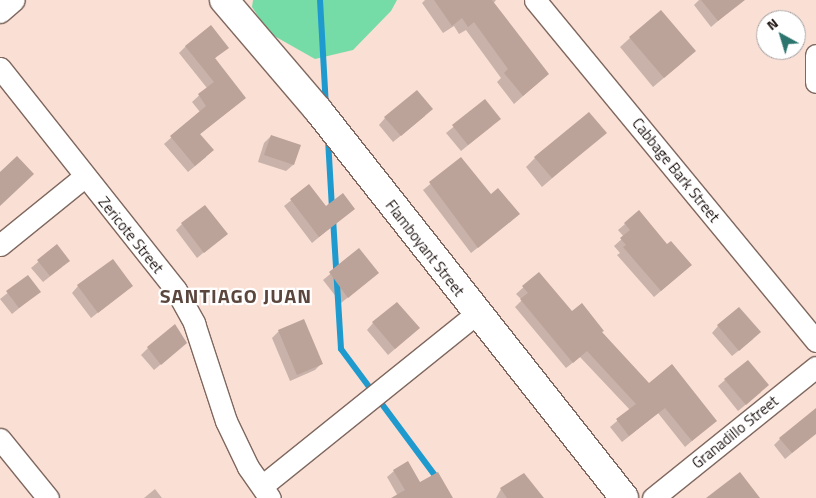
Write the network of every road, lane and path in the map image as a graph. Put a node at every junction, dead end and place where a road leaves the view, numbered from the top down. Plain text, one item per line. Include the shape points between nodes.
1 (14, 0) edge
2 (224, 0) edge
3 (536, 0) edge
4 (0, 12) edge
5 (816, 55) edge
6 (0, 68) edge
7 (816, 82) edge
8 (84, 177) junction
9 (0, 245) edge
10 (476, 314) junction
11 (816, 341) edge
12 (816, 367) edge
13 (0, 438) edge
14 (266, 492) edge
15 (48, 498) edge
16 (624, 498) edge
17 (654, 498) edge

1 - 4 street
2 - 10 street, Flamboyant Street via 318,110
3 - 11 street, Cabbage Bark Street
5 - 7 street
6 - 8 street, Zericote Street
8 - 9 street
8 - 14 street, Zericote Street via 176,290 194,323 226,421 248,467
10 - 14 street
10 - 16 street, Flamboyant Street
12 - 17 street, Granadillo Street
13 - 15 street

